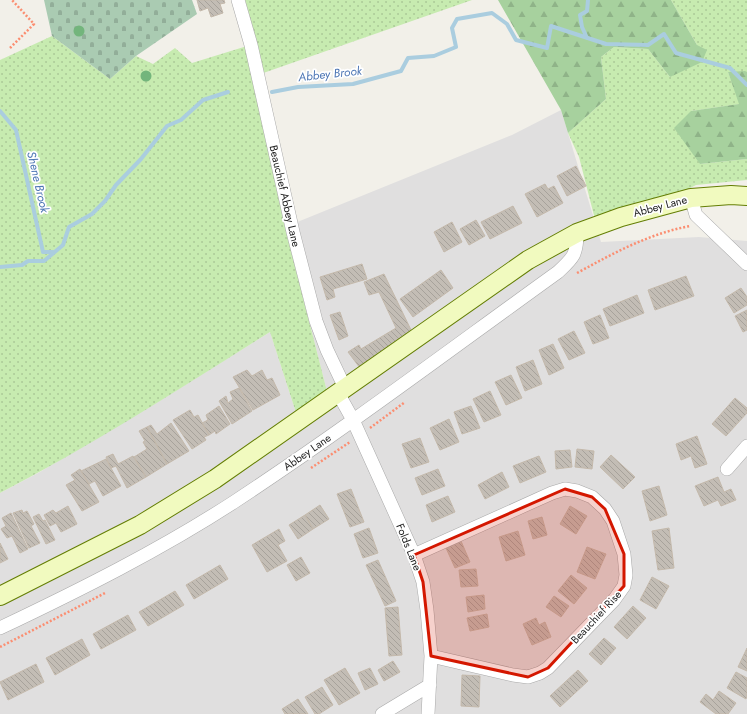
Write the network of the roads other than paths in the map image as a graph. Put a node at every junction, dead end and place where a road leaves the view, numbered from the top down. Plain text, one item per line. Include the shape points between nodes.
1 (238, 0) edge
2 (747, 196) edge
3 (691, 198) junction
4 (577, 233) junction
5 (747, 264) edge
6 (342, 391) junction
7 (353, 420) junction
8 (747, 446) edge
9 (728, 470) dead end
10 (414, 555) junction
11 (0, 596) edge
12 (0, 628) edge
13 (432, 656) junction
14 (430, 685) junction
15 (382, 714) edge
16 (428, 714) edge

1 - 6 street, Beauchief Abbey Lane via 251,45 316,321
2 - 3 main road, Abbey Lane
3 - 4 main road, Abbey Lane via 620,217
3 - 5 street via 696,215
4 - 6 main road, Abbey Lane via 528,260
4 - 7 street, Abbey Lane via 577,248 571,260 558,272
6 - 7 street, Folds Lane
6 - 11 main road, Abbey Lane via 215,479 140,525
7 - 10 street, Folds Lane
7 - 12 street, Abbey Lane via 234,502 161,546
8 - 9 street
10 - 13 street, Folds Lane via 423,582
10 - 13 street, Beauchief Rise via 565,489 592,498 605,509 613,521 624,554 624,586 614,600 548,668 540,673 528,677 513,675
13 - 14 street, Folds Lane
14 - 15 street
14 - 16 street, Folds Lane

